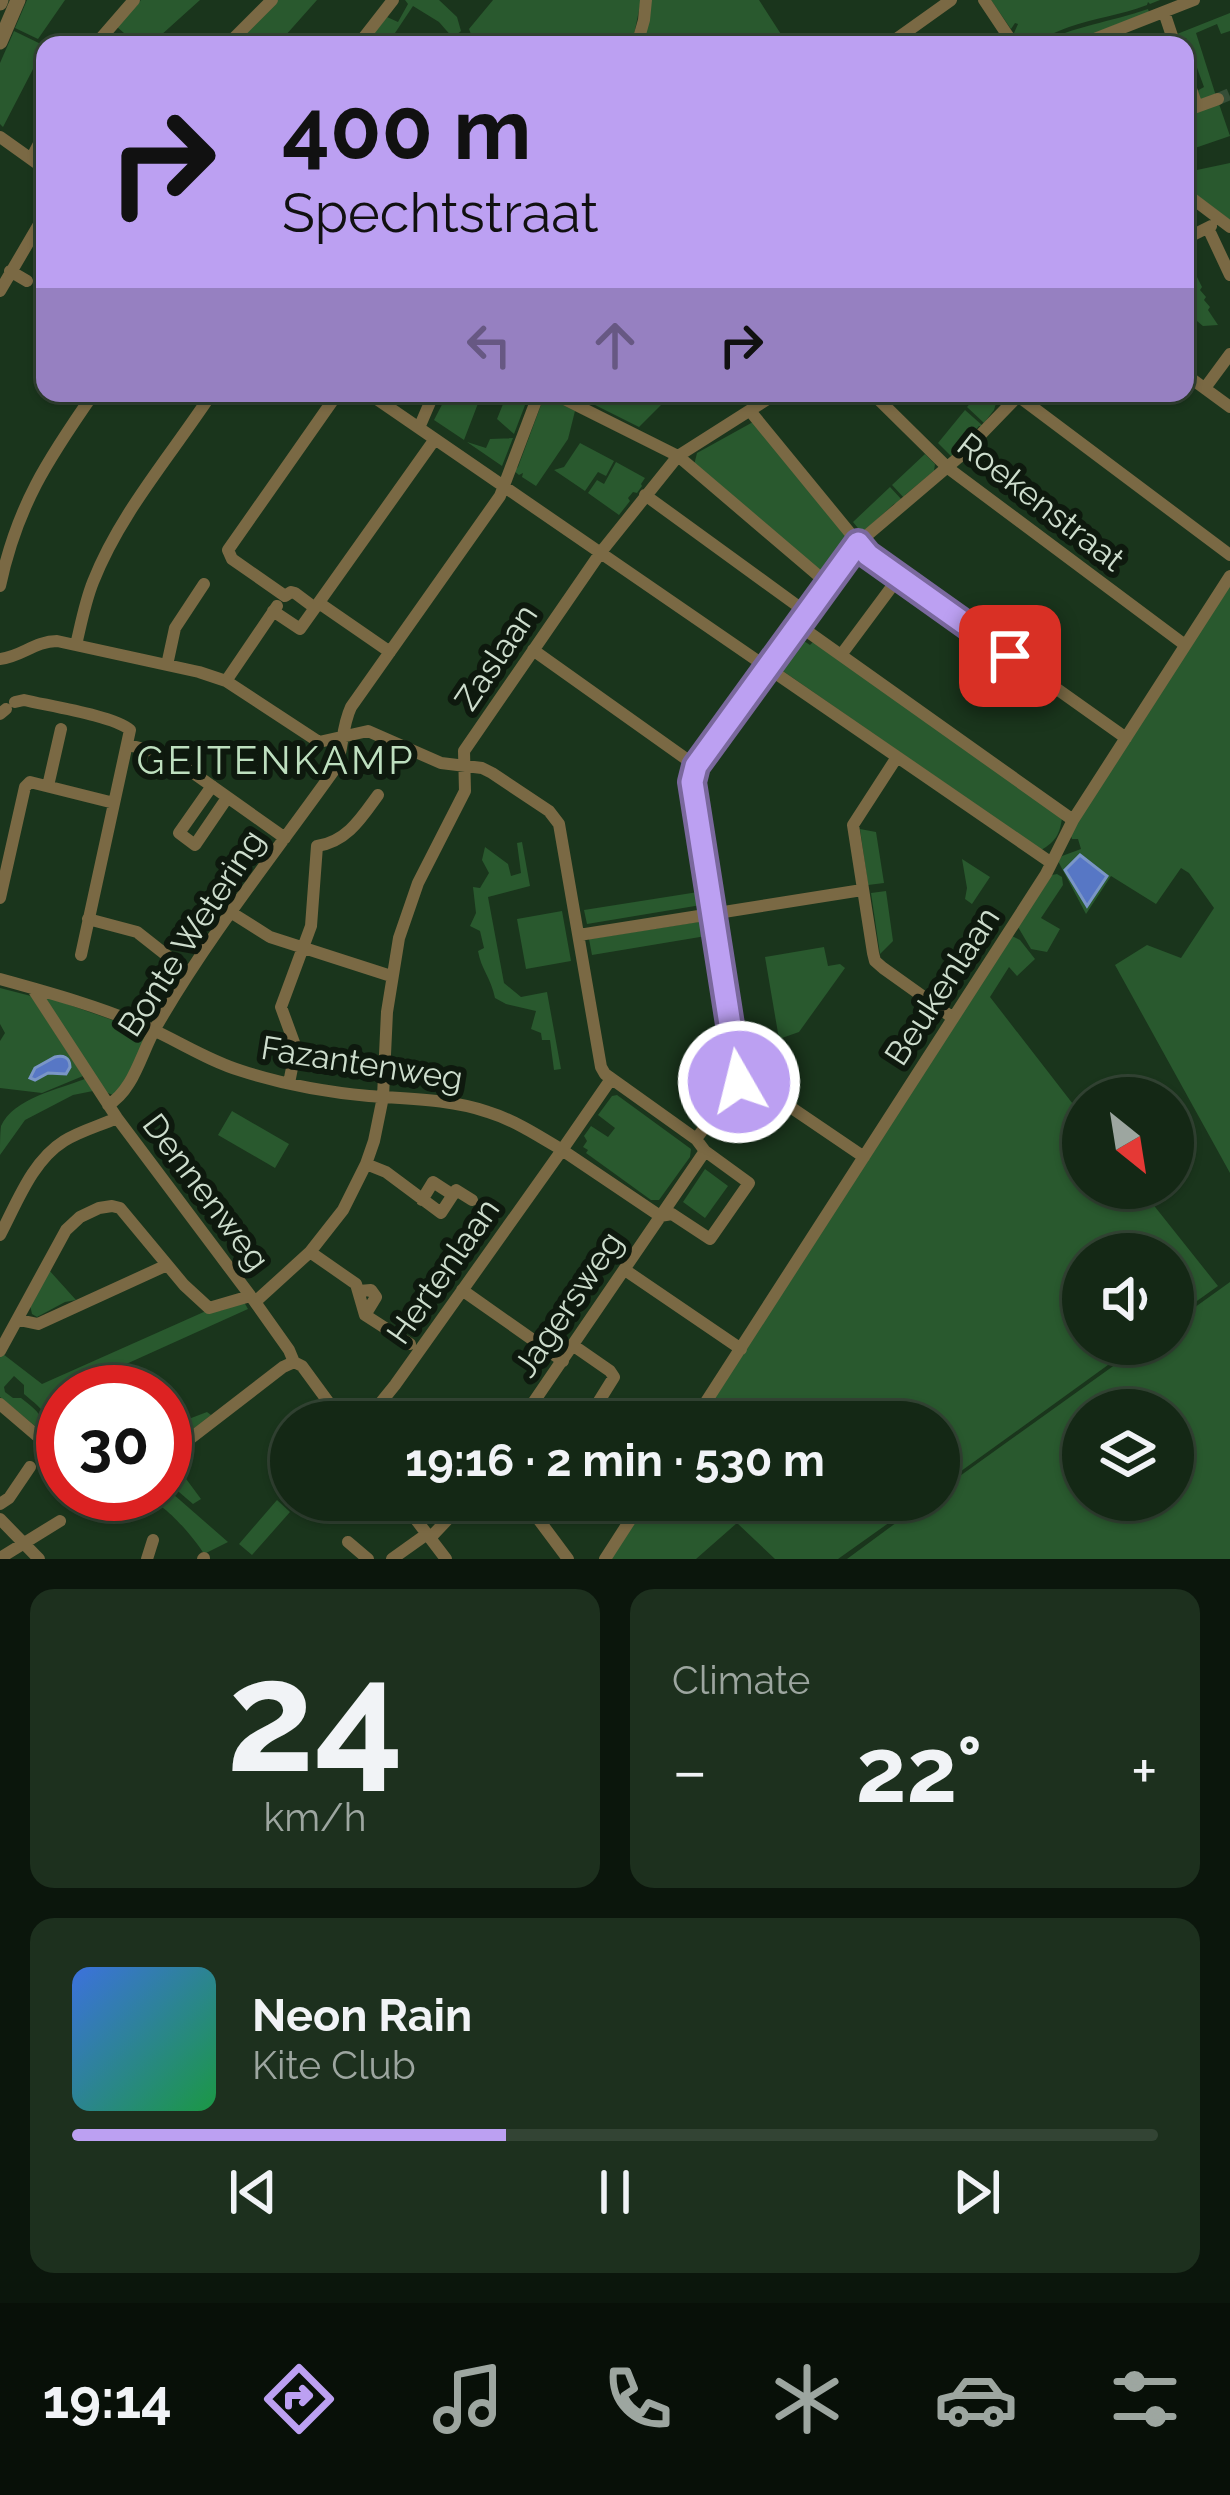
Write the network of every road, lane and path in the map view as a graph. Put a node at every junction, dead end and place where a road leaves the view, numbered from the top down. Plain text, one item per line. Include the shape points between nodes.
1 (18, 0) edge
2 (134, 0) edge
3 (272, 0) edge
4 (393, 0) edge
5 (646, 0) edge
6 (951, 0) edge
7 (984, 0) edge
8 (1195, 0) edge
9 (1164, 12) junction
10 (103, 36) edge
11 (236, 36) edge
12 (365, 36) edge
13 (640, 36) edge
14 (901, 36) edge
15 (1008, 36) edge
16 (1101, 36) edge
17 (1172, 36) edge
18 (0, 42) edge
19 (1218, 98) dead end
20 (1194, 107) edge
21 (0, 137) edge
22 (36, 149) edge
23 (31, 159) junction
24 (36, 163) edge
25 (1194, 203) edge
26 (1212, 222) junction
27 (1230, 227) edge
28 (36, 229) edge
29 (1194, 233) edge
30 (10, 272) junction
31 (1230, 275) edge
32 (36, 286) edge
33 (0, 291) edge
34 (1230, 354) edge
35 (1194, 381) edge
36 (1204, 388) junction
37 (88, 402) edge
38 (206, 402) edge
39 (332, 402) edge
40 (381, 402) edge
41 (430, 402) edge
42 (536, 402) edge
43 (570, 402) edge
44 (764, 402) edge
45 (881, 402) edge
46 (1010, 402) edge
47 (1029, 402) edge
48 (1230, 407) edge
49 (750, 412) junction
50 (419, 428) junction
51 (435, 439) junction
52 (678, 456) junction
53 (948, 468) junction
54 (504, 486) junction
55 (645, 494) junction
56 (858, 543) junction
57 (601, 552) junction
58 (1230, 555) edge
59 (1230, 577) edge
60 (899, 578) junction
61 (827, 583) junction
62 (204, 584) dead end
63 (0, 586) edge
64 (285, 596) junction
65 (317, 605) junction
66 (274, 611) junction
67 (802, 618) junction
68 (76, 645) junction
69 (1186, 645) junction
70 (532, 650) junction
71 (390, 652) junction
72 (841, 655) junction
73 (0, 659) edge
74 (167, 665) junction
75 (766, 667) junction
76 (226, 681) junction
77 (11, 706) edge
78 (62, 729) dead end
79 (343, 737) junction
80 (1126, 738) junction
81 (128, 745) junction
82 (897, 758) junction
83 (696, 766) junction
84 (466, 767) junction
85 (48, 786) junction
86 (212, 786) junction
87 (378, 794) dead end
88 (227, 798) junction
89 (114, 803) junction
90 (1073, 820) junction
91 (289, 833) junction
92 (317, 846) junction
93 (1050, 862) junction
94 (862, 890) junction
95 (0, 898) edge
96 (232, 913) junction
97 (712, 913) junction
98 (88, 919) junction
99 (578, 935) junction
100 (304, 950) junction
101 (81, 955) dead end
102 (189, 973) junction
103 (391, 976) junction
104 (0, 979) edge
105 (32, 988) junction
106 (953, 1018) junction
107 (154, 1030) junction
108 (739, 1072) junction
109 (611, 1079) junction
110 (289, 1083) junction
111 (383, 1097) junction
112 (108, 1105) junction
113 (117, 1118) junction
114 (696, 1138) junction
115 (562, 1150) junction
116 (705, 1151) junction
117 (864, 1157) junction
118 (366, 1164) junction
119 (453, 1195) junction
120 (422, 1200) junction
121 (472, 1200) dead end
122 (660, 1216) junction
123 (0, 1235) edge
124 (310, 1252) junction
125 (166, 1265) junction
126 (625, 1270) junction
127 (462, 1291) junction
128 (253, 1299) junction
129 (19, 1320) junction
130 (410, 1344) dead end
131 (574, 1346) junction
132 (741, 1349) junction
133 (0, 1351) edge
134 (562, 1361) junction
135 (294, 1362) junction
136 (328, 1401) edge
137 (382, 1401) edge
138 (534, 1401) edge
139 (601, 1401) edge
140 (707, 1401) edge
141 (2, 1410) edge
142 (36, 1437) edge
143 (192, 1437) edge
144 (30, 1467) dead end
145 (0, 1504) edge
146 (0, 1519) edge
147 (60, 1521) dead end
148 (417, 1521) edge
149 (444, 1521) edge
150 (541, 1521) edge
151 (629, 1521) edge
152 (428, 1536) junction
153 (153, 1540) dead end
154 (348, 1542) dead end
155 (24, 1543) junction
156 (0, 1558) edge
157 (39, 1559) edge
158 (147, 1559) edge
159 (368, 1559) edge
160 (392, 1559) edge
161 (446, 1559) edge
162 (568, 1559) edge
163 (604, 1559) edge

1 - 18 street
2 - 10 street
3 - 11 street
4 - 12 street
5 - 13 street
6 - 14 street
7 - 15 street
8 - 9 street
9 - 16 street
9 - 17 street
19 - 20 street
21 - 23 street
22 - 23 street
23 - 24 street
25 - 26 street
26 - 27 street
26 - 29 street
26 - 31 street
28 - 30 street
30 - 32 street
30 - 33 street
34 - 36 street
35 - 36 street
36 - 48 street
37 - 63 street via 33,487
38 - 68 street via 104,556
39 - 64 street via 228,550
40 - 50 street
41 - 50 street
42 - 54 street, Bonte Wetering
43 - 52 street
44 - 49 street, Zaslaan
45 - 53 street, Roekenstraat
46 - 53 street
47 - 58 street
49 - 52 street, Zaslaan
49 - 56 street
50 - 51 street
51 - 54 street
51 - 65 street
52 - 55 street, Zaslaan
52 - 61 street
53 - 56 street
53 - 69 street, Roekenstraat
54 - 57 street
54 - 71 street, Bonte Wetering
55 - 57 street, Zaslaan
55 - 67 street
56 - 60 street
56 - 61 street
57 - 70 street, Zaslaan
57 - 75 street
59 - 69 street, Beukenlaan
60 - 72 street
60 - 80 street
61 - 67 street
62 - 74 street via 176,628
64 - 65 street
64 - 66 street
65 - 66 street via 300,629
65 - 71 street
66 - 76 street
67 - 72 street
67 - 75 street
68 - 73 street via 42,642
68 - 74 street
69 - 80 street, Beukenlaan
70 - 83 street
70 - 84 street, Zaslaan via 464,751
71 - 79 street, Bonte Wetering via 350,708
72 - 90 street
74 - 76 street
75 - 82 street
75 - 83 street
76 - 79 street via 320,742
77 - 81 street via 126,725
78 - 85 street
79 - 84 street via 368,731
79 - 91 street, Bonte Wetering via 337,766
80 - 90 street, Beukenlaan
81 - 86 street via 164,753
81 - 89 street
82 - 93 street
82 - 94 street via 853,825
83 - 97 street
84 - 99 street via 492,772 559,824
84 - 103 street, Zaslaan via 466,791 418,883
85 - 89 street
85 - 95 street via 25,787
86 - 88 street
86 - 88 street via 179,833 195,844
87 - 92 street via 354,828
88 - 91 street
89 - 98 street
90 - 93 street, Beukenlaan
91 - 92 street
91 - 96 street, Bonte Wetering
92 - 100 street
93 - 106 street, Beukenlaan
94 - 97 street
94 - 106 street via 875,961
96 - 100 street
96 - 102 street, Bonte Wetering
97 - 99 street
97 - 108 street
98 - 101 street
98 - 102 street via 137,932
99 - 109 street via 601,1067
100 - 103 street
100 - 110 street via 281,1007 296,1048
102 - 107 street, Bonte Wetering
103 - 111 street, Zaslaan
104 - 105 street, Fazantenweg
105 - 107 street, Fazantenweg
105 - 112 street, Dennenweg
106 - 117 street, Beukenlaan
107 - 110 street, Fazantenweg via 211,1060
107 - 112 street, Bonte Wetering via 123,1094
108 - 114 street
108 - 117 street
109 - 114 street
109 - 115 street, Hertenlaan
110 - 111 street, Fazantenweg
111 - 115 street, Fazantenweg via 489,1112
111 - 118 street, Zaslaan
112 - 113 street, Dennenweg
113 - 123 street via 47,1155
113 - 128 street, Dennenweg
114 - 116 street
115 - 122 street, Fazantenweg
115 - 127 street, Hertenlaan
116 - 122 street, Jagersweg
116 - 122 street, Fazantenweg via 749,1183 710,1239 672,1214
117 - 132 street, Beukenlaan
118 - 120 street
118 - 124 street, Zaslaan
119 - 120 street via 441,1213
119 - 120 street via 433,1182
119 - 121 street
122 - 126 street, Jagersweg
124 - 128 street, Zaslaan
124 - 130 street via 356,1284 365,1315
125 - 128 street via 209,1308
125 - 129 street via 38,1324
125 - 129 street via 124,1211 99,1208 66,1230
126 - 131 street, Jagersweg
126 - 132 street
127 - 134 street
127 - 137 street, Hertenlaan
128 - 135 street, Dennenweg
129 - 133 street
131 - 134 street, Jagersweg
131 - 139 street via 614,1377
132 - 140 street, Beukenlaan
134 - 138 street, Jagersweg
135 - 136 street, Dennenweg
135 - 143 street
141 - 142 street
144 - 145 street
146 - 155 street
147 - 155 street
148 - 152 street
149 - 152 street
150 - 162 street
151 - 163 street
152 - 160 street
152 - 161 street
153 - 158 street
154 - 159 street
155 - 156 street
155 - 157 street

